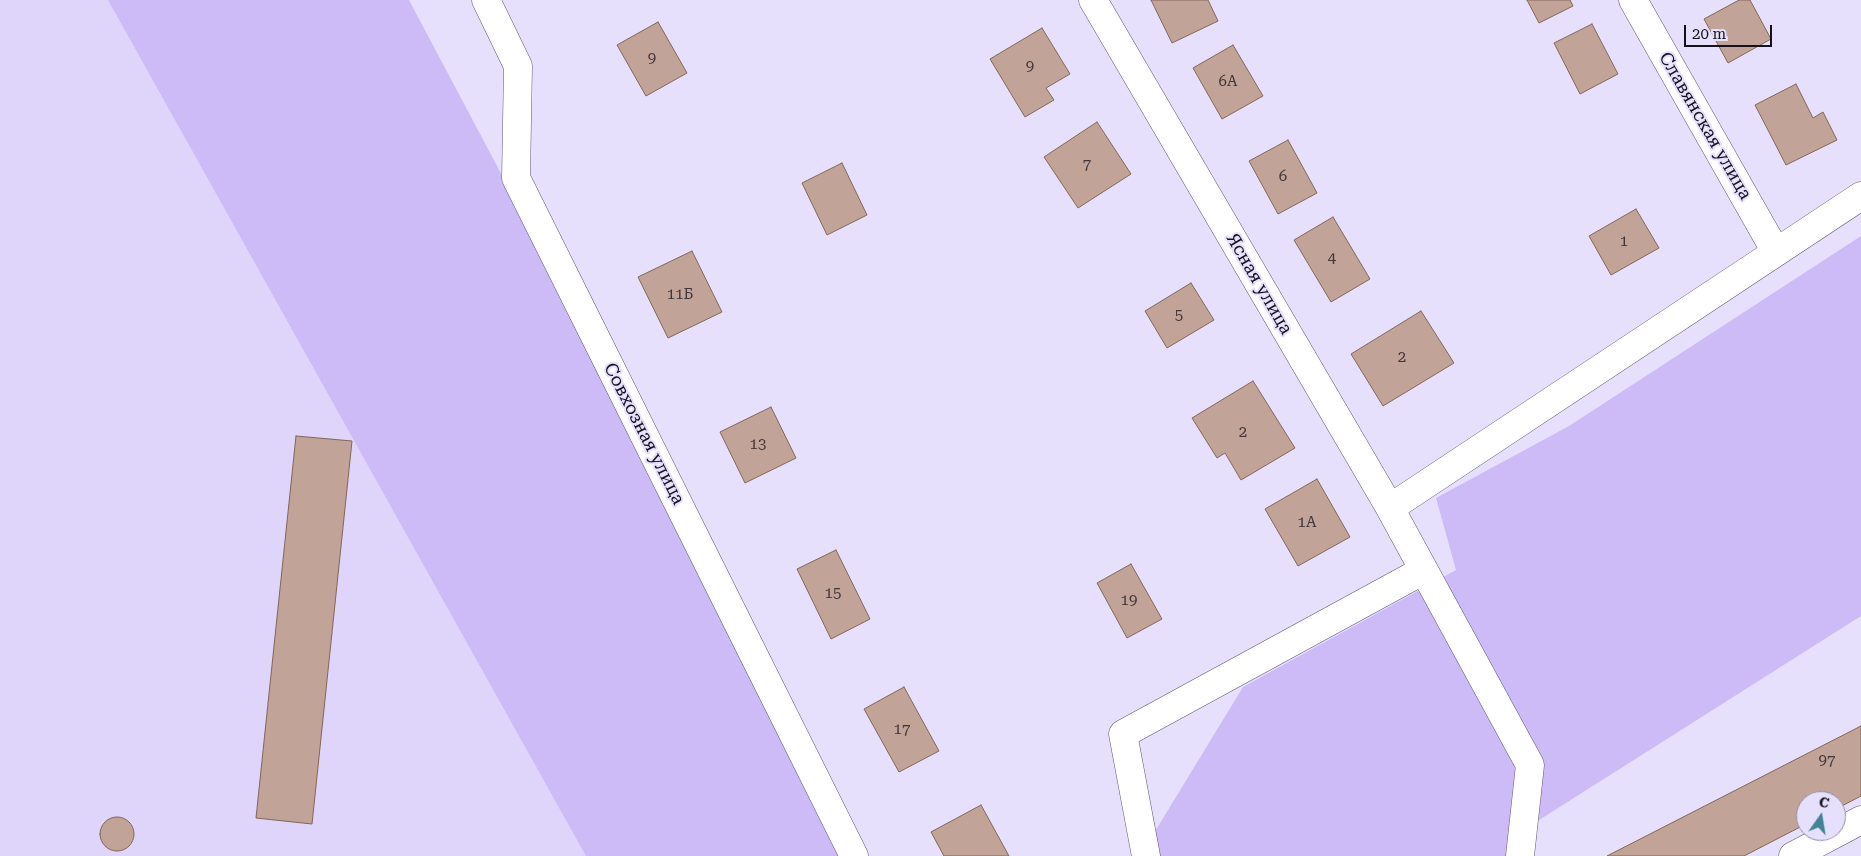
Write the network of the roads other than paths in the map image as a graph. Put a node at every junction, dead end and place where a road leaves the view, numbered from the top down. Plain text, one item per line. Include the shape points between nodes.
1 (486, 0) edge
2 (1093, 0) edge
3 (1633, 0) edge
4 (1861, 196) edge
5 (1776, 252) junction
6 (1390, 508) junction
7 (1424, 570) junction
8 (1861, 820) edge
9 (854, 856) edge
10 (1146, 856) edge
11 (1520, 856) edge
12 (1793, 856) edge

1 - 9 street, Совхозная улица via 518,66 516,178
2 - 6 street, Ясная улица
3 - 5 street, Славянская улица
4 - 5 street
5 - 6 street
6 - 7 street, Ясная улица
7 - 10 street via 1122,734
7 - 11 street, Ясная улица via 1530,765
8 - 12 street

